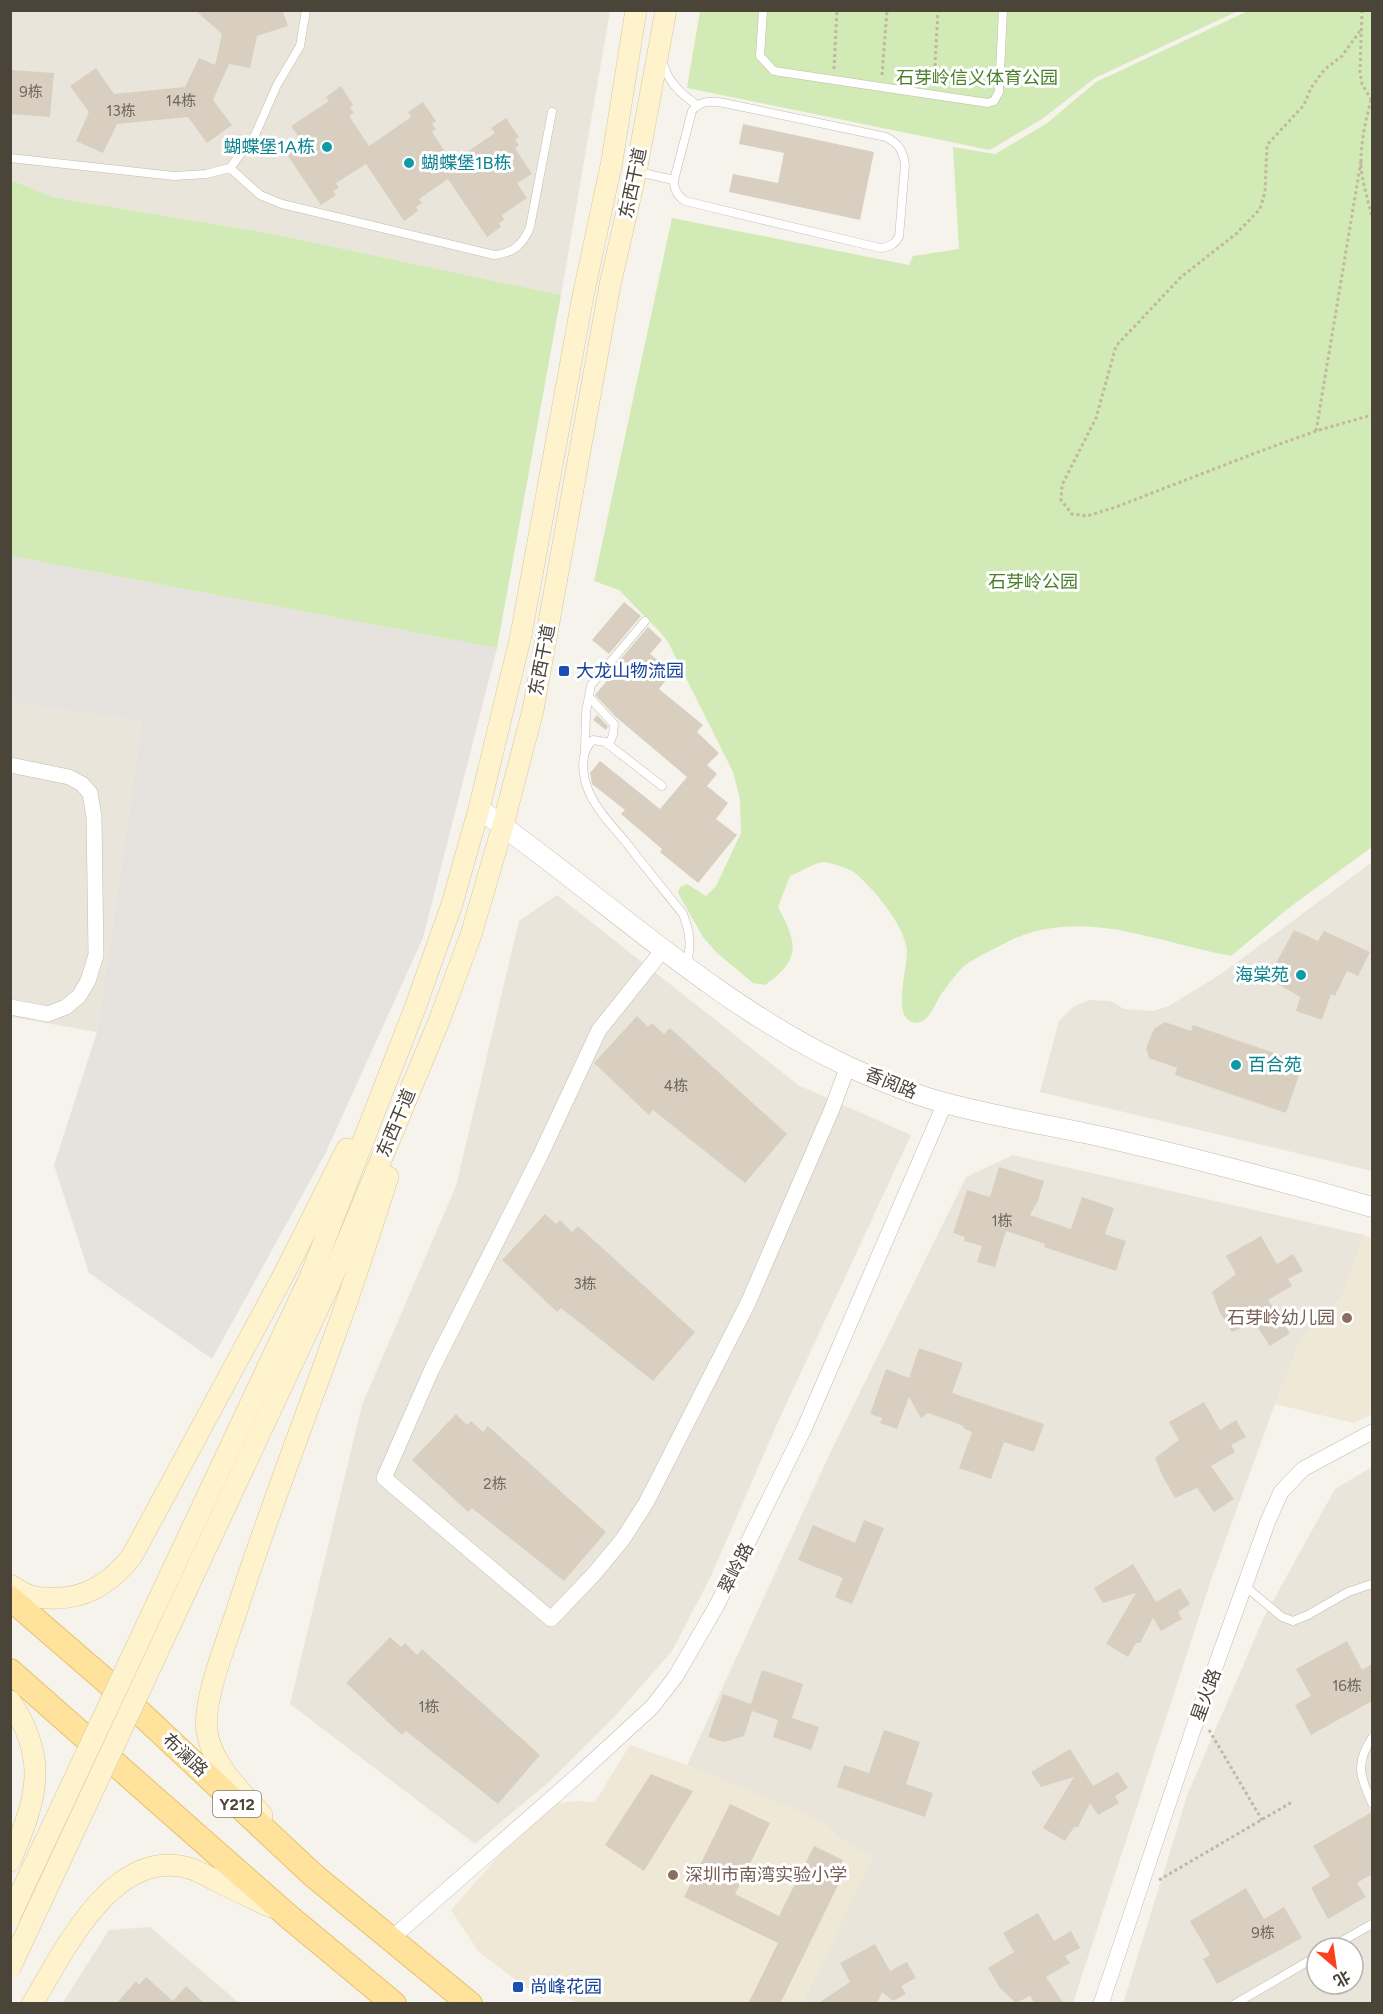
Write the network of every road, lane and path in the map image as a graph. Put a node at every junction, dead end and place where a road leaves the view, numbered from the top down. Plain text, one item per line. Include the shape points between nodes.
1 (306, 10) edge
2 (636, 10) edge
3 (666, 10) edge
4 (763, 10) edge
5 (837, 10) edge
6 (887, 10) edge
7 (938, 10) edge
8 (1004, 10) edge
9 (1362, 10) edge
10 (1360, 31) junction
11 (658, 51) junction
12 (833, 81) junction
13 (881, 88) junction
14 (933, 96) junction
15 (1372, 101) edge
16 (697, 105) junction
17 (552, 112) dead end
18 (10, 158) edge
19 (1361, 160) junction
20 (230, 168) junction
21 (636, 172) junction
22 (674, 180) junction
23 (1372, 217) edge
24 (1372, 415) edge
25 (1316, 431) junction
26 (645, 621) dead end
27 (589, 697) junction
28 (609, 744) junction
29 (585, 752) junction
30 (10, 765) edge
31 (662, 786) dead end
32 (479, 809) junction
33 (503, 825) junction
34 (663, 950) junction
35 (686, 966) junction
36 (10, 1007) edge
37 (415, 1008) junction
38 (439, 1021) junction
39 (848, 1066) junction
40 (945, 1103) junction
41 (1372, 1207) edge
42 (320, 1280) junction
43 (1372, 1432) edge
44 (1372, 1584) edge
45 (10, 1585) edge
46 (1245, 1587) junction
47 (10, 1598) edge
48 (10, 1671) edge
49 (10, 1701) edge
50 (1199, 1712) junction
51 (1372, 1738) edge
52 (1292, 1802) dead end
53 (1372, 1803) edge
54 (1262, 1820) junction
55 (10, 1861) edge
56 (313, 1875) junction
57 (1139, 1892) junction
58 (10, 1916) edge
59 (288, 1916) junction
60 (1372, 1924) edge
61 (1351, 1936) edge
62 (392, 1938) junction
63 (1305, 1963) edge
64 (10, 1968) edge
65 (32, 2004) edge
66 (394, 2004) edge
67 (470, 2004) edge
68 (1101, 2004) edge
69 (1235, 2004) edge

1 - 20 lane via 300,46 255,135
2 - 32 main road, 东西干道 via 612,160 521,635
3 - 11 main road, 东西干道
4 - 12 lane via 759,49 763,62 774,71
5 - 12 path
6 - 13 path
7 - 14 path
8 - 14 lane via 997,98 980,103
9 - 10 path
10 - 15 path via 1362,84
10 - 25 path via 1342,56 1317,79 1304,105 1267,144 1265,192 1260,210 1181,277 1116,346 1096,418 1062,485 1061,500 1072,514 1087,516
11 - 16 lane via 670,81
11 - 21 main road, 东西干道
12 - 13 lane
13 - 14 lane
15 - 19 path
16 - 22 lane via 692,111
16 - 22 lane via 715,101 892,140 904,154 905,165 899,237 896,243 880,248 685,201 677,196
17 - 20 lane via 530,227 525,239 506,254 494,255 282,204 260,195
18 - 20 lane via 174,176
19 - 23 path
19 - 25 path
21 - 22 lane
21 - 33 main road, 东西干道 via 610,285 533,710
24 - 25 path
26 - 27 lane via 591,685
27 - 28 lane via 614,724
27 - 29 lane
28 - 29 lane via 593,740
28 - 31 lane
29 - 35 lane via 583,765 590,793 683,914 691,943
30 - 36 street via 69,777 90,794 94,817 96,955 80,996 66,1007 48,1014
32 - 33 street, 香阅路
32 - 37 main road, 东西干道 via 452,904
33 - 34 street, 香阅路
33 - 38 main road, 东西干道 via 471,935
34 - 35 street, 香阅路
34 - 39 street via 599,1030 432,1369 384,1478 551,1619 594,1575 646,1503 748,1303
35 - 39 street, 香阅路 via 787,1034
37 - 42 main road, 东西干道
37 - 45 main road via 329,1187 132,1556 120,1571 84,1595 62,1599 33,1597
38 - 42 main road, 东西干道
38 - 56 main road via 210,1695 207,1731 226,1773
39 - 40 street, 香阅路
40 - 41 street, 香阅路 via 1119,1141
40 - 62 street, 翠岭路 via 804,1429 717,1605 676,1676 643,1715 577,1776
42 - 58 main road, bridge
42 - 64 main road, bridge
43 - 46 street, 星火路 via 1303,1469 1281,1492
44 - 46 lane via 1293,1621 1282,1617
46 - 50 street, 星火路
47 - 56 main road, 布澜路 / Y212 via 106,1681
48 - 59 main road, Y212
49 - 55 main road via 31,1739 36,1765 34,1796
50 - 54 path
50 - 57 street, 星火路
51 - 53 lane via 1360,1767
52 - 54 path
54 - 57 path
56 - 62 main road, 布澜路 / Y212
57 - 68 street, 星火路
59 - 65 main road via 192,1869 146,1869 106,1894 88,1914
59 - 66 main road, Y212
60 - 61 lane
62 - 67 main road, 布澜路 / Y212
63 - 69 lane

